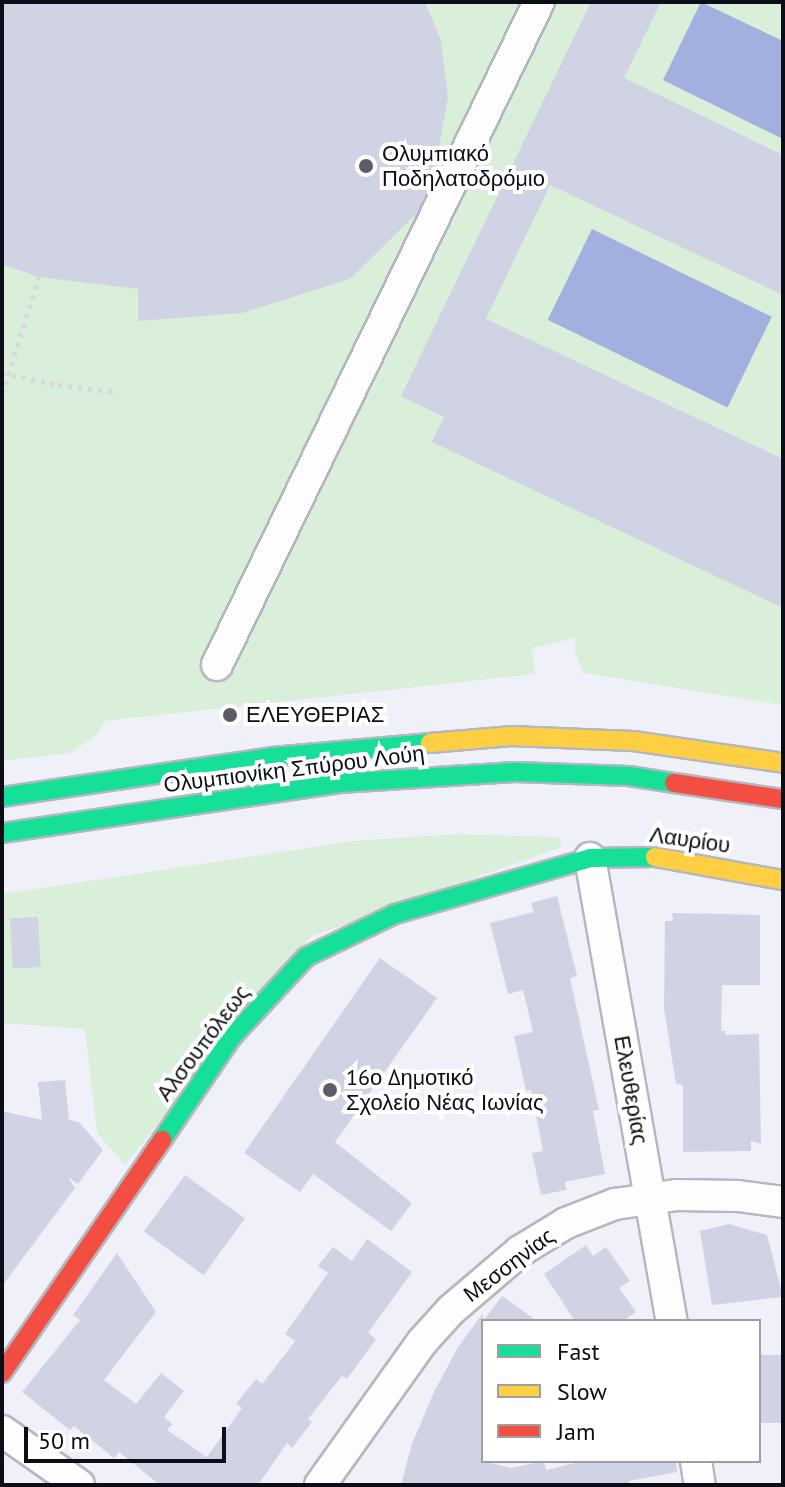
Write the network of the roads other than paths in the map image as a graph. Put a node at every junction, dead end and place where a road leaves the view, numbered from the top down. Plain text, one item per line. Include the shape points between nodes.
1 (539, 2) edge
2 (217, 665) dead end
3 (783, 763) edge
4 (2, 797) edge
5 (783, 799) edge
6 (2, 833) edge
7 (590, 858) junction
8 (783, 880) edge
9 (650, 1198) junction
10 (783, 1202) edge
11 (672, 1319) edge
12 (2, 1373) edge
13 (2, 1431) edge
14 (349, 1442) junction
15 (696, 1463) edge
16 (79, 1485) edge
17 (320, 1485) edge
18 (350, 1485) edge
19 (700, 1485) edge

1 - 2 street
3 - 4 main road, Ολυμπιονίκη Σπύρου Λούη via 648,742 511,736 287,755
5 - 6 main road, Ολυμπιονίκη Σπύρου Λούη via 629,776 501,772 340,783
7 - 8 main road, Λαυρίου via 655,857
7 - 9 street, Ελευθερίας
7 - 12 main road, Αλσουπόλεως via 395,914 306,957 231,1038
9 - 10 street, Μεσσηνίας via 738,1196
9 - 11 street, Ελευθερίας
9 - 14 street, Μεσσηνίας via 615,1204 566,1223 489,1274 422,1342
13 - 16 street
14 - 17 street, Μεσσηνίας
14 - 18 street
15 - 19 street

